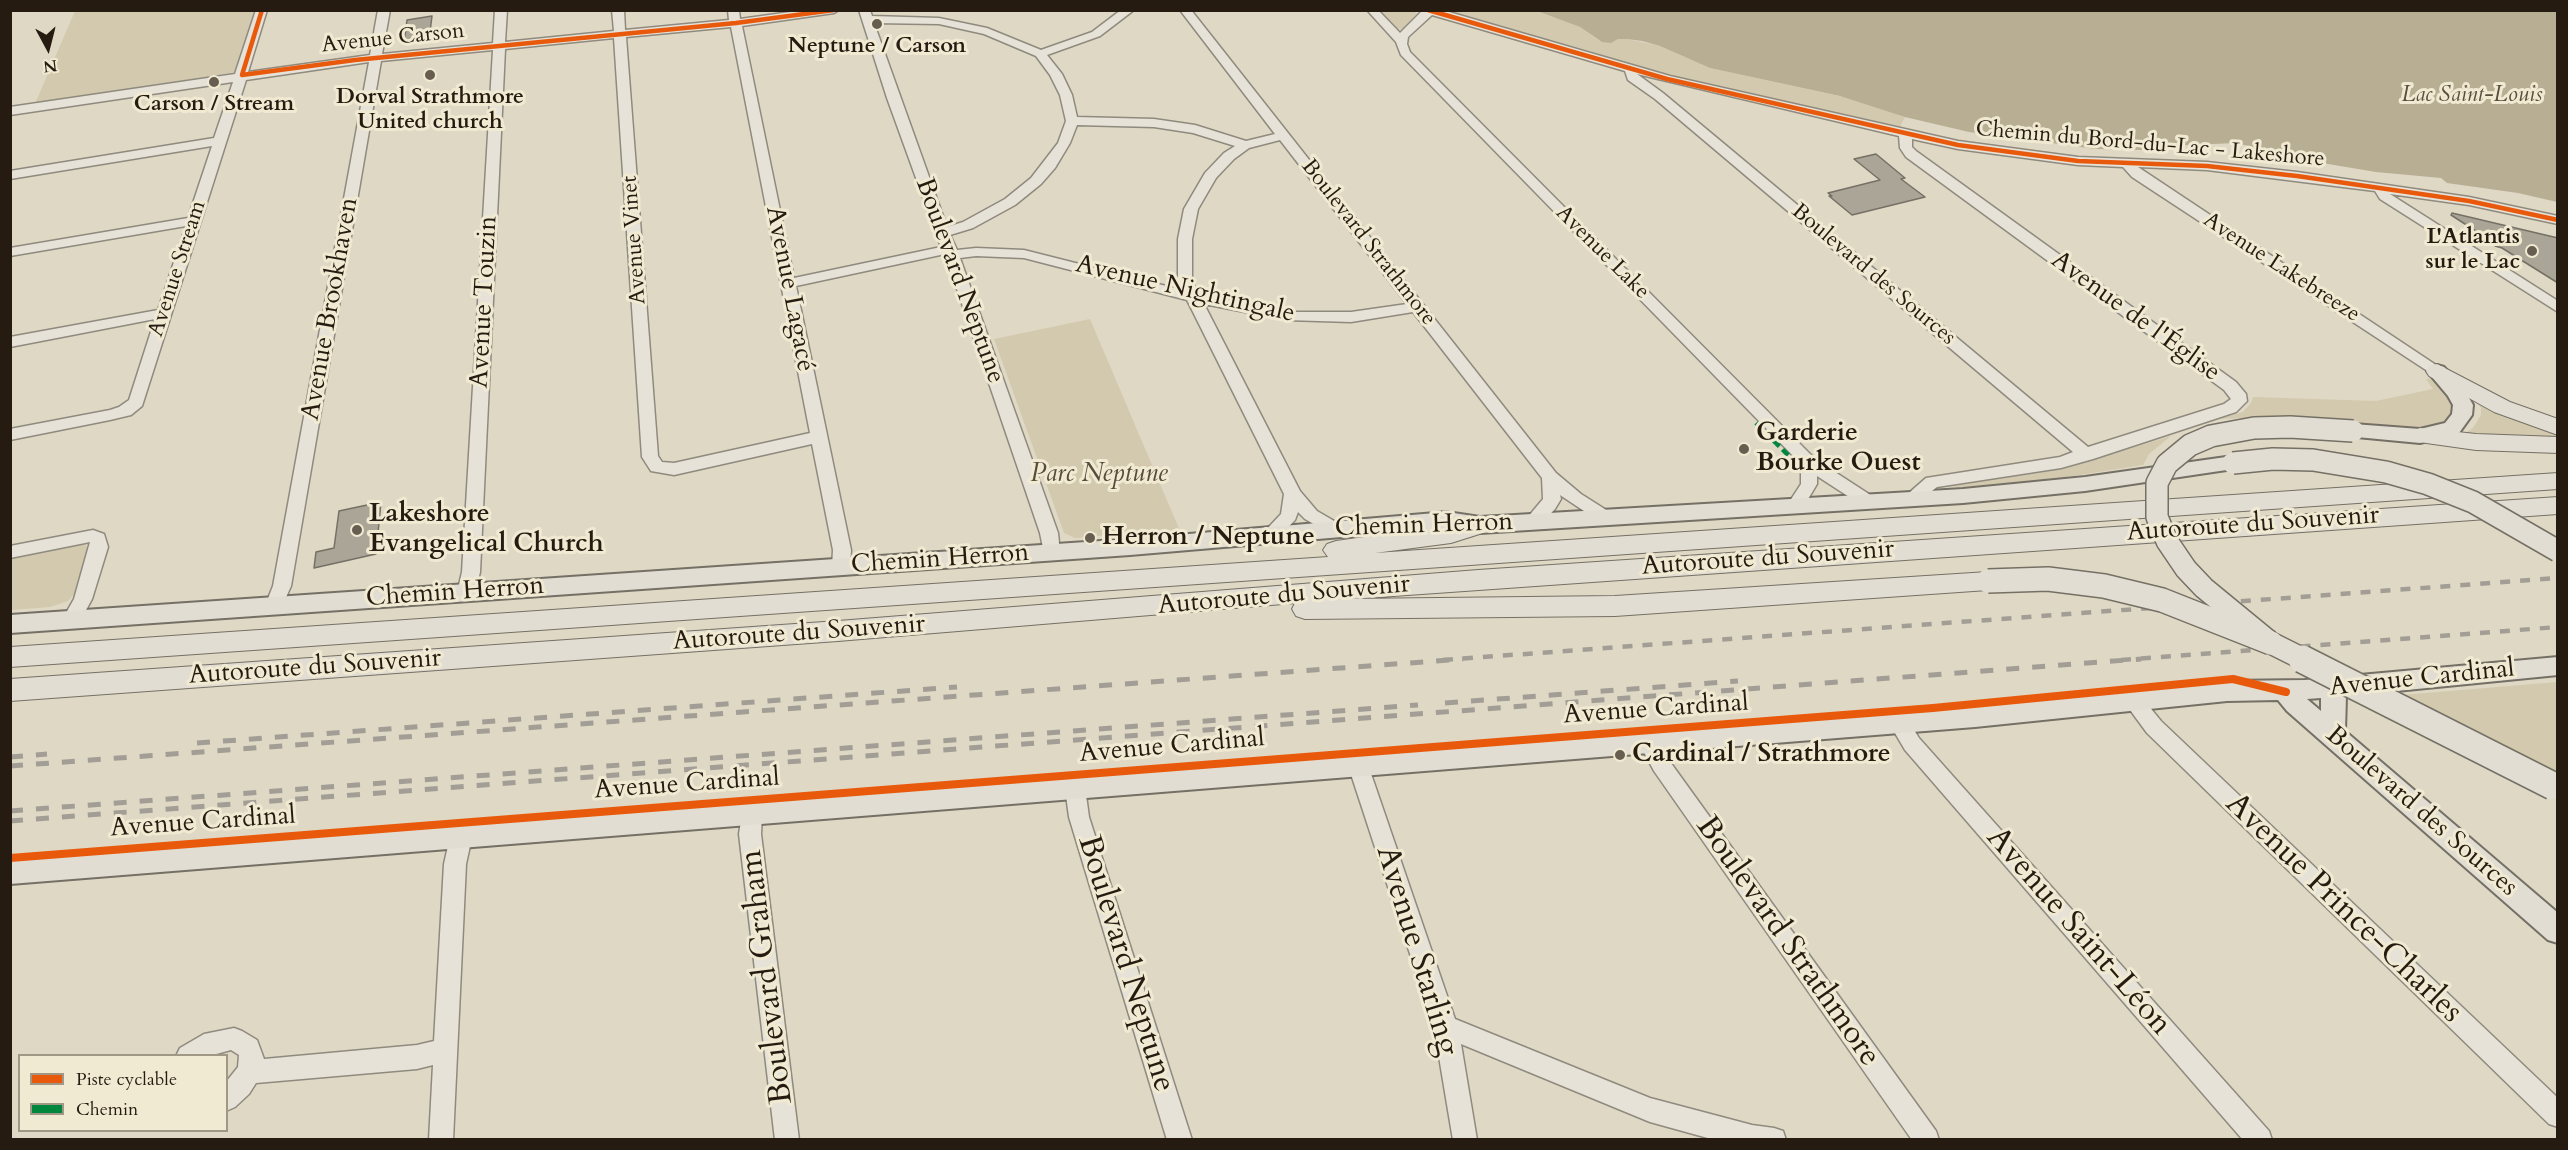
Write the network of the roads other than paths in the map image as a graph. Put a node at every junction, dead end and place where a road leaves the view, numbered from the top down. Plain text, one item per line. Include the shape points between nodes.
1 (262, 10) edge
2 (384, 10) edge
3 (501, 10) edge
4 (618, 10) edge
5 (834, 10) edge
6 (1129, 10) edge
7 (1185, 10) edge
8 (1372, 10) edge
9 (1429, 11) edge
10 (866, 15) edge
11 (734, 17) edge
12 (620, 34) junction
13 (1401, 40) junction
14 (500, 46) junction
15 (1040, 54) junction
16 (376, 58) junction
17 (1633, 69) junction
18 (242, 75) junction
19 (1667, 79) junction
20 (1659, 96) junction
21 (11, 112) edge
22 (1072, 121) junction
23 (1905, 134) junction
24 (1283, 136) junction
25 (221, 141) junction
26 (1245, 145) junction
27 (2127, 163) junction
28 (10, 175) edge
29 (2379, 187) junction
30 (2558, 220) edge
31 (193, 221) junction
32 (942, 233) junction
33 (10, 252) edge
34 (951, 252) junction
35 (789, 283) junction
36 (1190, 296) junction
37 (1418, 307) junction
38 (2558, 308) edge
39 (164, 313) junction
40 (10, 342) edge
41 (2437, 370) junction
42 (2558, 428) edge
43 (10, 435) edge
44 (2420, 436) junction
45 (819, 437) junction
46 (2558, 445) edge
47 (2087, 454) junction
48 (1809, 463) junction
49 (1550, 477) junction
50 (2558, 481) edge
51 (1293, 494) junction
52 (1911, 499) junction
53 (1869, 502) junction
54 (2558, 505) edge
55 (1795, 507) junction
56 (1605, 517) junction
57 (1533, 522) junction
58 (1480, 525) junction
59 (1335, 529) junction
60 (1270, 535) junction
61 (2558, 551) edge
62 (10, 552) edge
63 (1051, 553) junction
64 (842, 567) junction
65 (1202, 573) junction
66 (466, 593) junction
67 (274, 606) junction
68 (1146, 608) junction
69 (71, 620) junction
70 (10, 624) edge
71 (2271, 643) junction
72 (10, 652) edge
73 (53, 654) junction
74 (10, 657) edge
75 (2558, 666) edge
76 (2334, 688) junction
77 (10, 690) edge
78 (2286, 692) junction
79 (2132, 699) junction
80 (1899, 723) junction
81 (2332, 735) junction
82 (1649, 742) junction
83 (1358, 765) junction
84 (1075, 788) junction
85 (2556, 788) edge
86 (752, 814) junction
87 (461, 837) junction
88 (10, 872) edge
89 (2558, 931) edge
90 (1446, 1027) junction
91 (446, 1050) junction
92 (191, 1054) edge
93 (249, 1072) junction
94 (228, 1097) edge
95 (2558, 1115) edge
96 (441, 1140) edge
97 (787, 1140) edge
98 (1180, 1140) edge
99 (1465, 1140) edge
100 (1774, 1140) edge
101 (1927, 1140) edge
102 (2260, 1140) edge

1 - 18 street, Avenue Stream
2 - 16 street, Avenue Brookhaven
3 - 14 street, Avenue Touzin
4 - 12 street, Avenue Vinet
5 - 11 street, Avenue Carson
6 - 15 street via 1096,34
7 - 24 street, Boulevard Strathmore
8 - 13 street, Avenue Lake
9 - 13 street
9 - 17 street, Chemin du Bord-du-Lac - Lakeshore
10 - 15 street via 939,21 987,31
10 - 32 street, Boulevard Neptune
11 - 12 street, Avenue Carson
11 - 35 street, Avenue Lagacé
12 - 14 street, Avenue Carson
12 - 45 street, Avenue Vinet via 650,457 657,467 674,469
13 - 48 street, Avenue Lake via 1405,52 1420,69
14 - 16 street, Avenue Carson
14 - 66 street, Avenue Touzin via 471,572
15 - 22 street via 1056,74
16 - 18 street, Avenue Carson
16 - 67 street, Avenue Brookhaven via 284,574
17 - 19 street, Chemin du Bord-du-Lac - Lakeshore
17 - 20 street, Boulevard des Sources via 1632,77
18 - 21 street, Avenue Carson
18 - 25 street, Avenue Stream
19 - 20 street
19 - 23 street, Chemin du Bord-du-Lac - Lakeshore
20 - 47 street, Boulevard des Sources
22 - 26 street via 1154,123 1195,129
22 - 32 street via 1064,143 1036,181 1010,202 968,225
23 - 27 street, Chemin du Bord-du-Lac - Lakeshore via 2043,158
23 - 47 street, Avenue de l'Église via 1905,146 1911,154 2238,394 2238,404 2230,408
24 - 26 street
24 - 37 street, Boulevard Strathmore
25 - 28 street
25 - 31 street, Avenue Stream
26 - 36 street via 1210,176 1189,215 1185,282
27 - 29 street, Chemin du Bord-du-Lac - Lakeshore via 2232,168
27 - 41 street, Avenue Lakebreeze via 2137,174
29 - 30 street, Chemin du Bord-du-Lac - Lakeshore via 2478,202
29 - 38 street via 2385,196
31 - 33 street
31 - 39 street, Avenue Stream
32 - 34 street, Boulevard Neptune
34 - 35 street, Avenue Nightingale
34 - 36 street, Avenue Nightingale via 1024,254
34 - 63 street, Boulevard Neptune via 1049,533
35 - 45 street, Avenue Lagacé
36 - 37 street, Avenue Nightingale via 1297,317 1363,316
36 - 51 street
37 - 49 street, Boulevard Strathmore
39 - 40 street
39 - 43 street, Avenue Stream via 136,402 125,411
41 - 42 highway via 2502,407
41 - 44 main road, Boulevard des Sources via 2461,398 2462,415 2452,428
44 - 46 highway
44 - 71 main road, Boulevard des Sources, bridge via 2276,427 2219,434 2183,449 2159,476 2157,517 2172,549 2211,595
45 - 64 street, Avenue Lagacé
47 - 52 street via 2039,466 1932,482
48 - 53 street, Avenue Lake
48 - 55 street via 1809,484
49 - 56 street, Boulevard Strathmore
49 - 57 street via 1552,499
50 - 65 highway, Autoroute du Souvenir
51 - 59 street via 1311,515
51 - 60 street via 1289,516
52 - 53 main road, Chemin Herron
52 - 61 main road, Chemin Herron, bridge via 2037,489 2273,459 2305,460 2386,471 2466,499
53 - 55 main road, Chemin Herron
54 - 68 highway, Autoroute du Souvenir via 1468,580
55 - 56 main road, Chemin Herron
56 - 57 main road, Chemin Herron
57 - 58 main road, Chemin Herron
58 - 59 main road, Chemin Herron via 1447,520
58 - 65 highway via 1451,534 1379,542
59 - 60 main road, Chemin Herron
60 - 63 main road, Chemin Herron
62 - 69 street via 86,535 98,538 84,599
63 - 64 main road, Chemin Herron
64 - 66 main road, Chemin Herron
65 - 73 highway, Autoroute du Souvenir
66 - 67 main road, Chemin Herron
67 - 69 main road, Chemin Herron
68 - 71 highway, bridge via 1606,606 2049,579 2104,586 2162,600
68 - 77 highway, Autoroute du Souvenir
69 - 70 main road, Chemin Herron
71 - 85 main road, Boulevard des Sources, bridge
72 - 73 highway
73 - 74 highway, Autoroute du Souvenir
75 - 76 main road, Avenue Cardinal
76 - 78 main road, Avenue Cardinal
76 - 81 main road
78 - 79 main road, Avenue Cardinal via 2237,690
78 - 81 main road, Boulevard des Sources
79 - 80 main road, Avenue Cardinal
79 - 95 street, Avenue Prince-Charles via 2154,727
80 - 82 main road, Avenue Cardinal
80 - 102 street, Avenue Saint-Léon via 1912,744
81 - 89 main road, Boulevard des Sources
82 - 83 main road, Avenue Cardinal
82 - 101 street, Boulevard Strathmore via 1661,765
83 - 84 main road, Avenue Cardinal
83 - 90 street, Avenue Starling
84 - 86 main road, Avenue Cardinal
84 - 98 street, Boulevard Neptune via 1079,818
86 - 87 main road, Avenue Cardinal
86 - 97 street, Boulevard Graham via 750,834
87 - 88 main road, Avenue Cardinal
87 - 91 street via 455,864
90 - 99 street, Avenue Starling
90 - 100 street via 1650,1110
91 - 93 street via 417,1057
91 - 96 street
92 - 93 street via 212,1042 240,1041 251,1053
93 - 94 street

